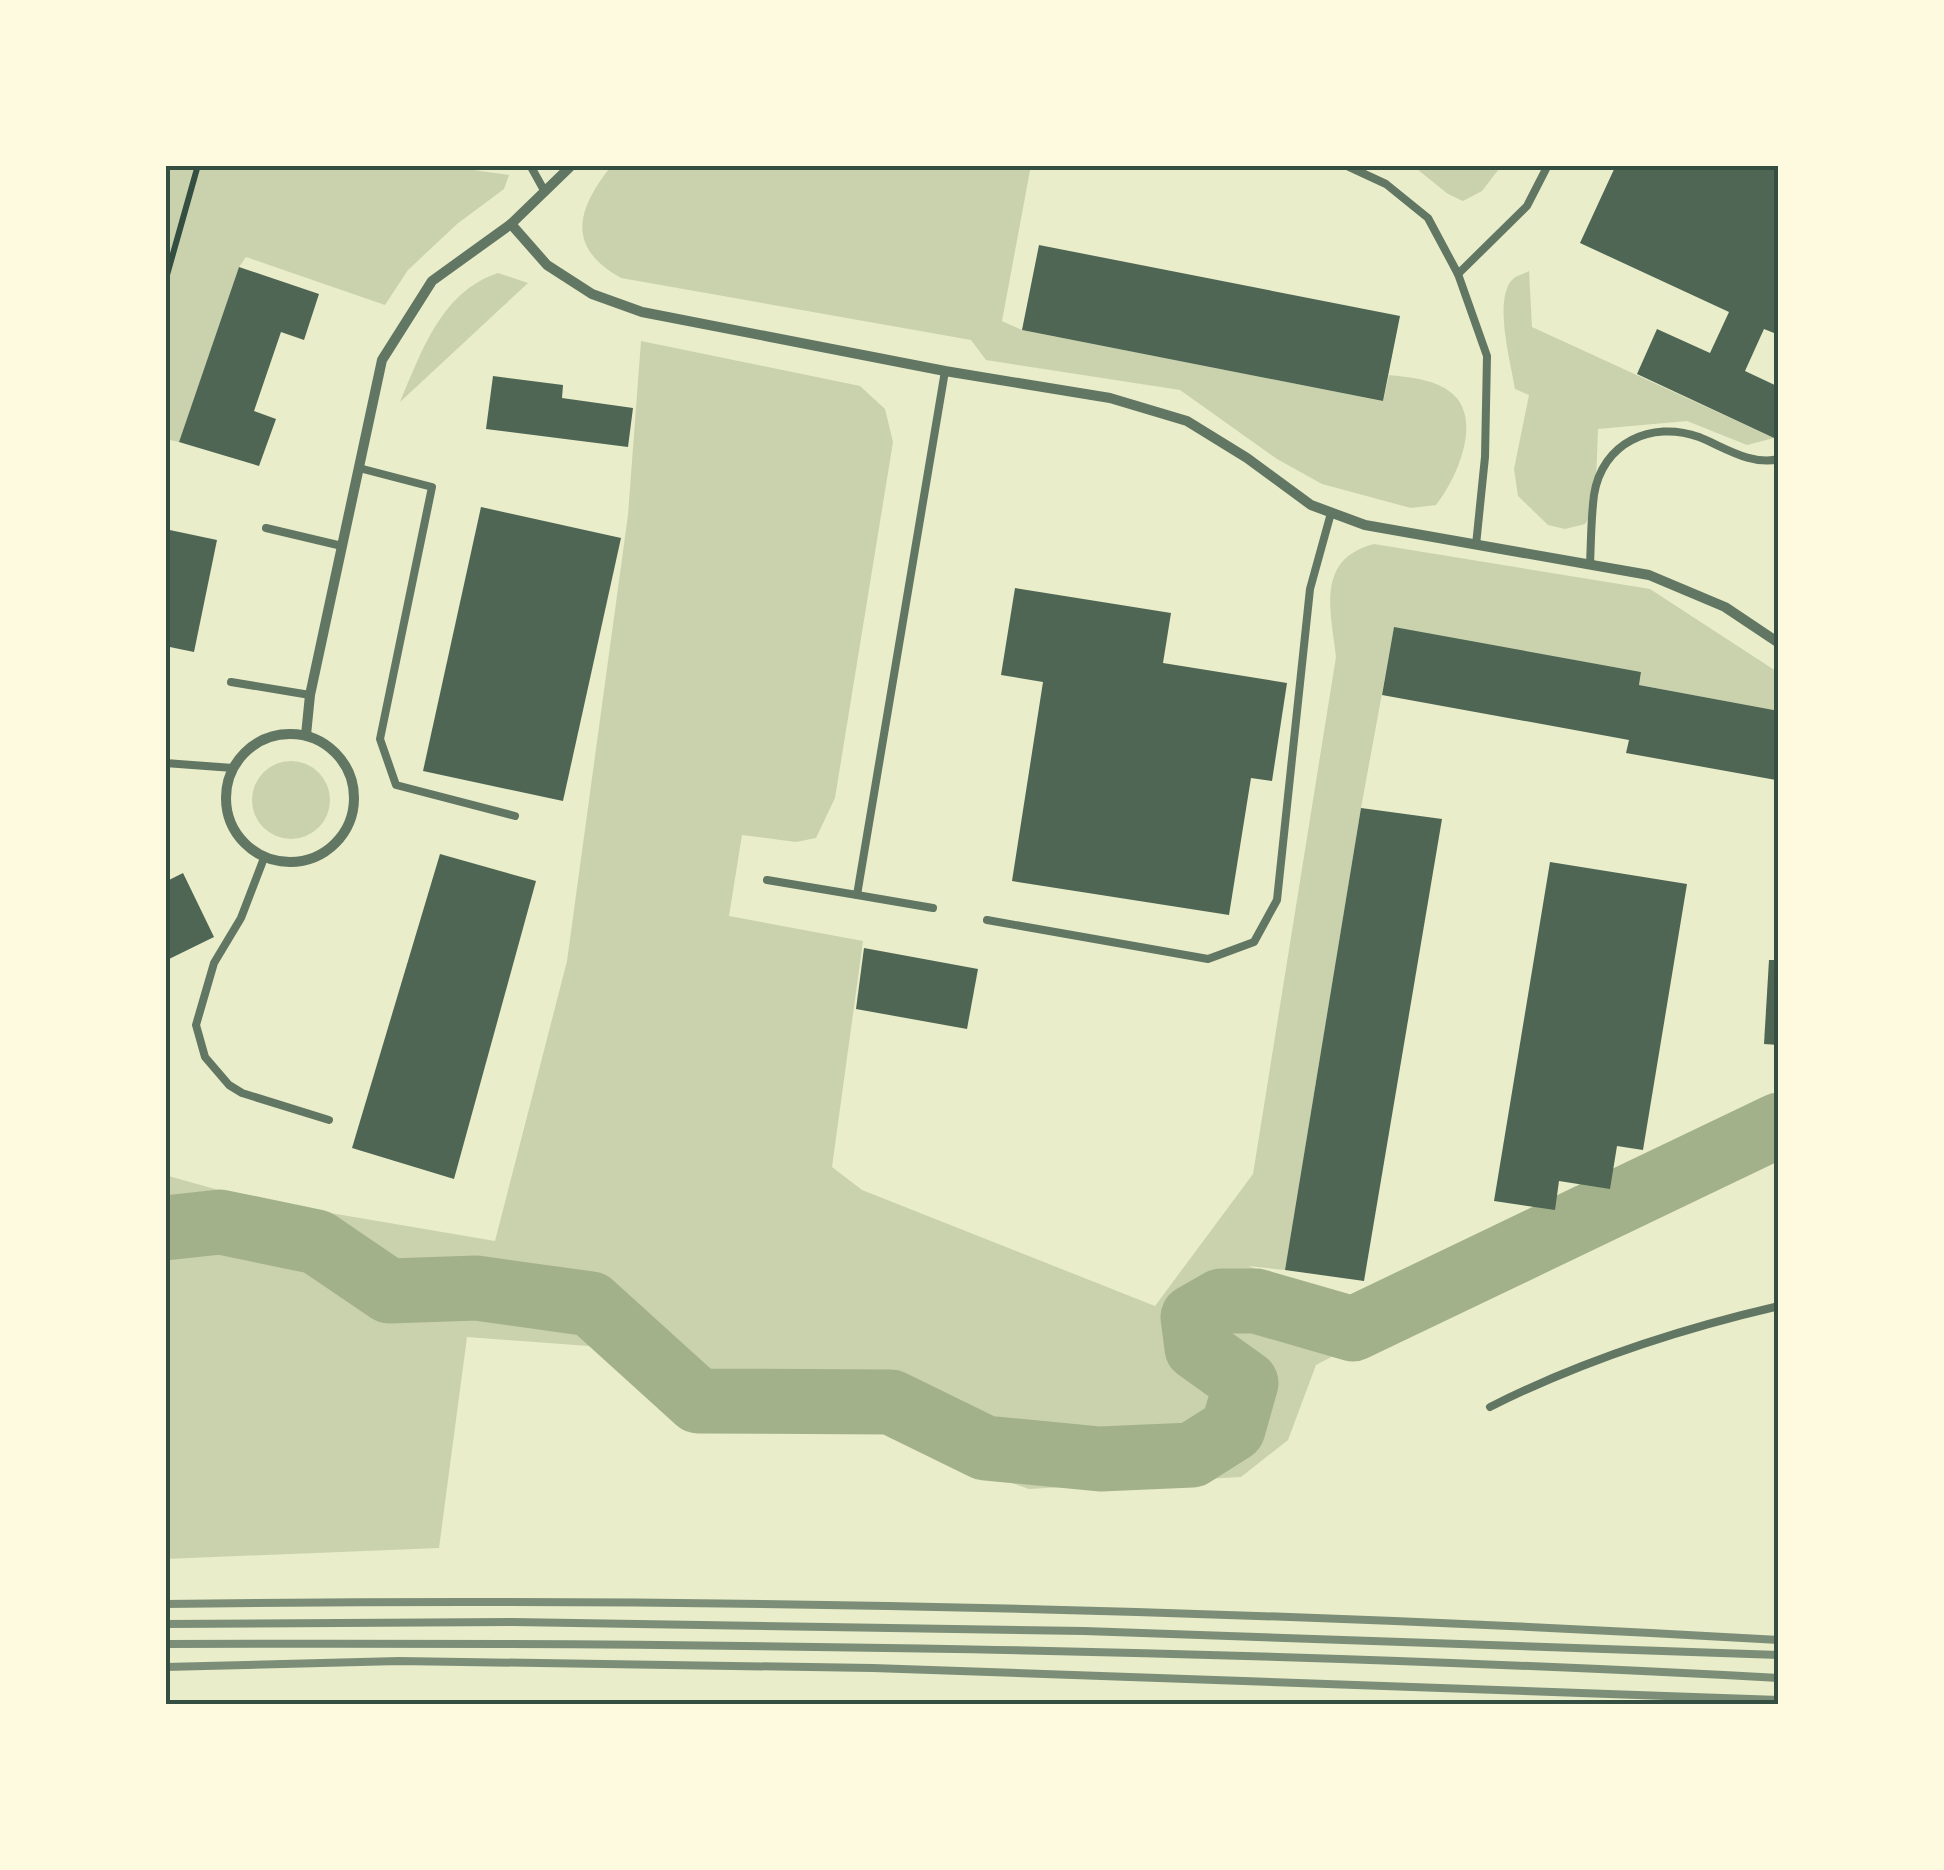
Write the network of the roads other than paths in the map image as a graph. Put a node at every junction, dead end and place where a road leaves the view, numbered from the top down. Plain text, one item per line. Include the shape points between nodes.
1 (530, 165) edge
2 (572, 165) edge
3 (1345, 165) edge
4 (1548, 165) edge
5 (545, 192) junction
6 (512, 224) junction
7 (1458, 274) junction
8 (945, 371) junction
9 (1779, 460) edge
10 (359, 468) junction
11 (1331, 513) junction
12 (266, 528) dead end
13 (1476, 545) junction
14 (342, 546) junction
15 (1590, 565) junction
16 (1779, 643) edge
17 (230, 682) dead end
18 (310, 695) junction
19 (306, 735) junction
20 (165, 762) edge
21 (234, 768) junction
22 (515, 816) dead end
23 (264, 858) junction
24 (767, 880) dead end
25 (856, 895) junction
26 (933, 908) dead end
27 (987, 920) dead end
28 (328, 1120) dead end
29 (1779, 1306) edge
30 (1490, 1406) dead end

1 - 5 lane
2 - 5 street
3 - 7 lane via 1386,184 1428,218
4 - 7 lane via 1527,206
5 - 6 street
6 - 8 street via 547,265 592,294 642,312
6 - 10 street via 432,281 382,360
7 - 13 lane via 1488,356
8 - 11 street via 1110,398 1187,422
8 - 25 lane
9 - 15 lane via 1748,458 1678,432 1627,440 1595,492
10 - 14 street
10 - 22 lane via 432,487 380,739 396,786
11 - 13 street via 1366,526
11 - 27 lane via 1310,588 1277,900 1254,942 1208,959
12 - 14 lane
13 - 15 street
14 - 18 street
15 - 16 street via 1664,581 1725,607
17 - 18 lane
18 - 19 street
19 - 21 street via 264,739
19 - 23 street via 342,758 353,788 352,820 326,853 285,863
20 - 21 lane
21 - 23 street via 226,809 246,846
23 - 28 lane via 241,918 214,963 196,1025 205,1057 229,1085
24 - 25 lane
25 - 26 lane
29 - 30 lane via 1550,1376

